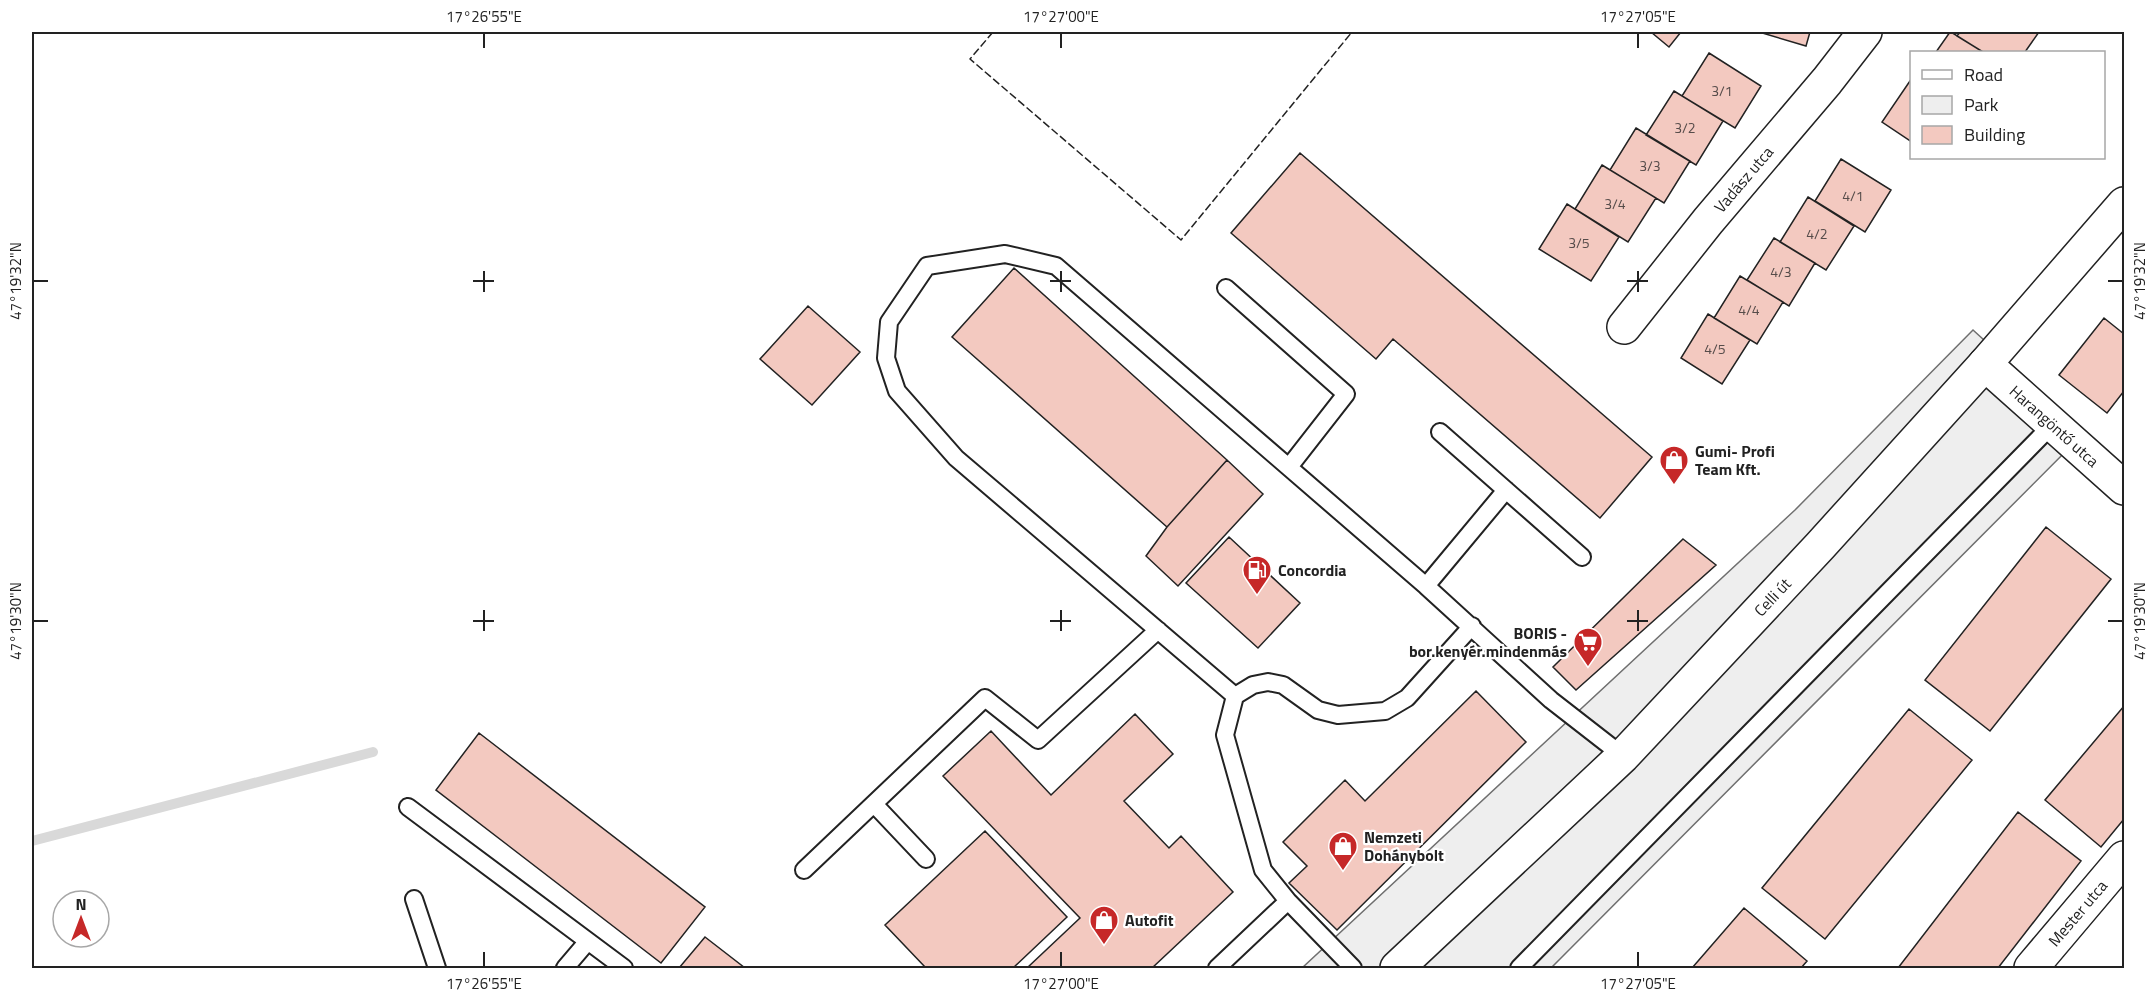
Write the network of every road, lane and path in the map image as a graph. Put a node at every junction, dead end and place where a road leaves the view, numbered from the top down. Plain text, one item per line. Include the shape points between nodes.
1 (1865, 32) edge
2 (2124, 204) edge
3 (1226, 288) dead end
4 (1624, 327) dead end
5 (1985, 364) junction
6 (2053, 424) junction
7 (1440, 432) dead end
8 (1289, 467) junction
9 (2124, 488) edge
10 (1506, 490) junction
11 (1582, 557) dead end
12 (1426, 585) junction
13 (1472, 626) junction
14 (1158, 630) junction
15 (1235, 696) junction
16 (1623, 756) junction
17 (874, 804) junction
18 (408, 807) dead end
19 (2124, 858) edge
20 (926, 859) dead end
21 (804, 870) dead end
22 (414, 899) dead end
23 (1288, 901) junction
24 (588, 941) junction
25 (437, 969) edge
26 (565, 969) edge
27 (624, 969) edge
28 (1217, 969) edge
29 (1353, 969) edge
30 (1397, 969) edge
31 (1519, 969) edge
32 (2031, 969) edge

1 - 4 street, Vadász utca
2 - 5 street, Celli út
3 - 8 lane via 1347,394
5 - 6 street, Harangöntő utca
5 - 16 street, Celli út
6 - 9 street, Harangöntő utca
6 - 31 lane
7 - 10 lane
8 - 12 lane
8 - 14 lane via 1056,266 1005,254 927,266 889,322 886,358 897,391 956,458
10 - 11 lane
10 - 12 lane
12 - 13 lane
13 - 15 lane via 1407,698 1385,711 1338,715 1318,710 1283,685 1268,682 1253,684
13 - 16 lane via 1551,700
14 - 15 lane
14 - 17 lane via 1038,740 985,698
15 - 23 lane via 1225,735 1263,870
16 - 30 street, Celli út
17 - 20 lane
17 - 21 lane
18 - 24 lane
19 - 32 street, Mester utca
22 - 25 lane
23 - 28 lane
23 - 29 lane
24 - 26 lane
24 - 27 lane

